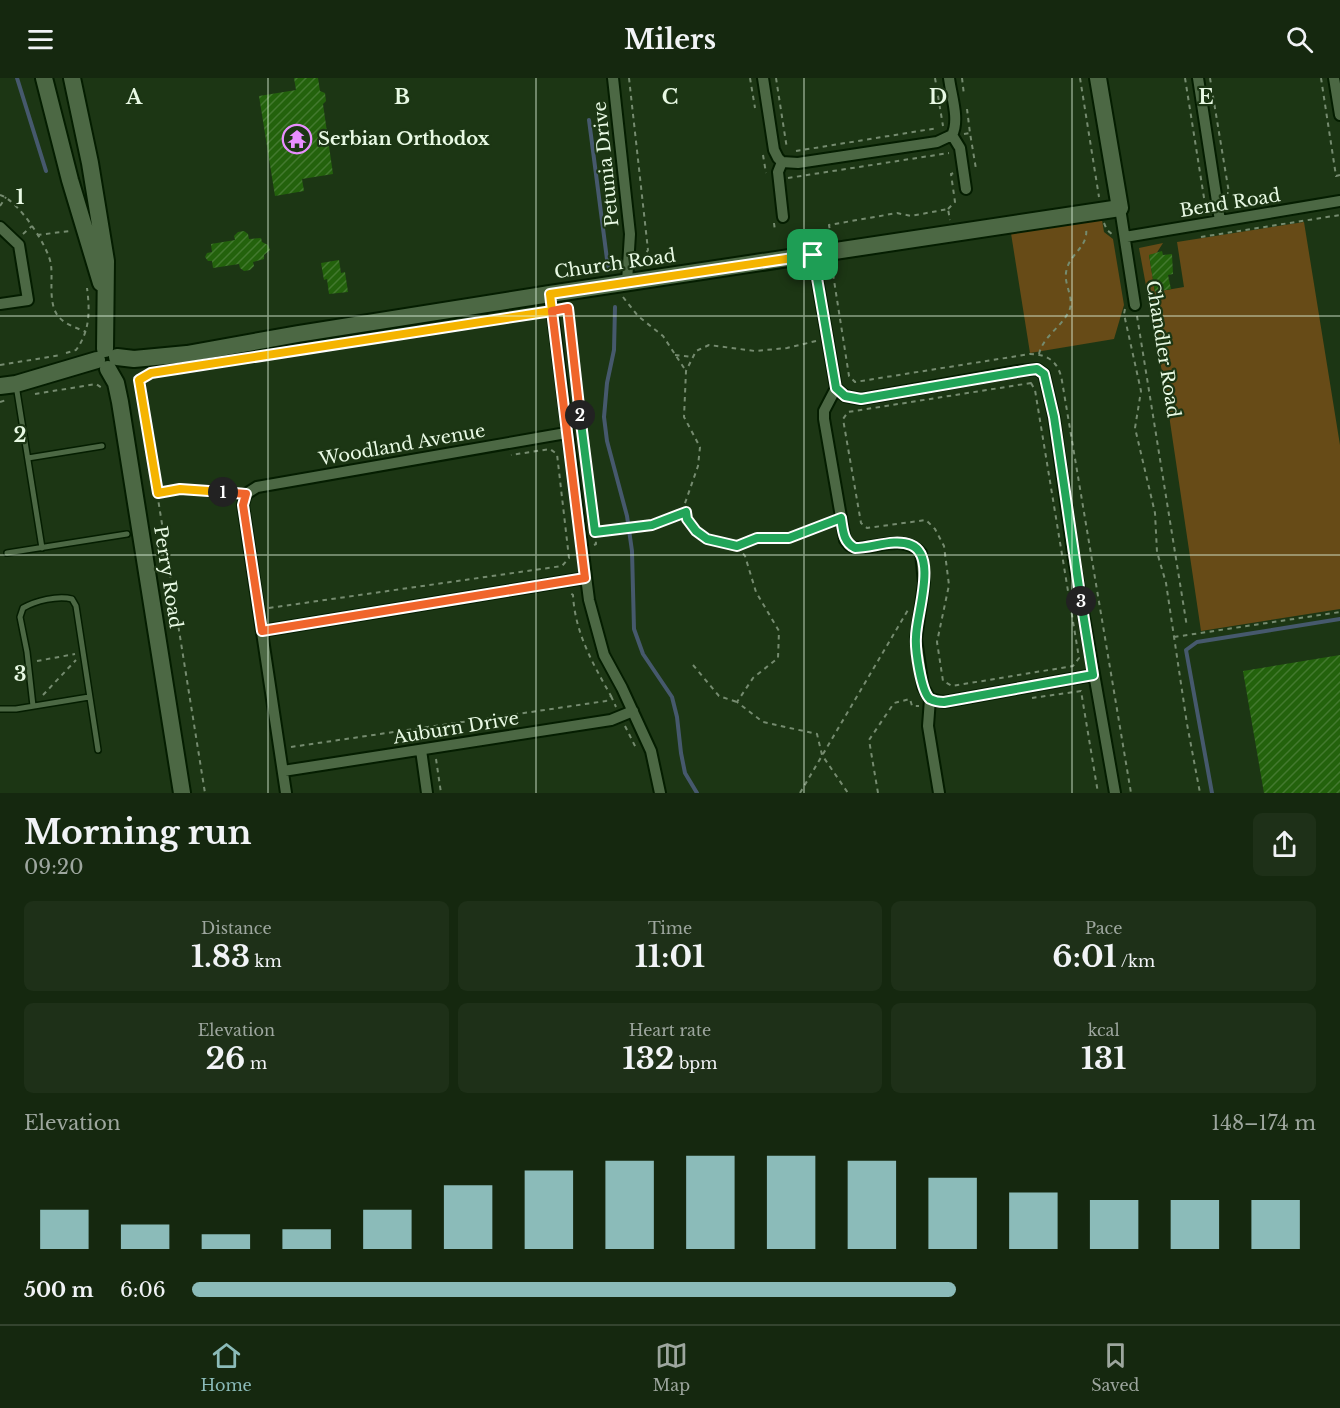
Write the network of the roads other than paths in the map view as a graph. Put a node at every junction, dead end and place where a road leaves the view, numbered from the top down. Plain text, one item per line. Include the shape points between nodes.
1 (44, 78) edge
2 (72, 78) edge
3 (613, 78) edge
4 (763, 78) edge
5 (949, 78) edge
6 (1098, 78) edge
7 (1198, 78) edge
8 (1334, 78) edge
9 (1340, 115) edge
10 (947, 131) junction
11 (782, 162) junction
12 (966, 189) dead end
13 (1340, 201) edge
14 (1120, 208) junction
15 (783, 217) dead end
16 (1220, 221) junction
17 (0, 227) edge
18 (1121, 238) junction
19 (813, 255) junction
20 (627, 282) junction
21 (550, 294) junction
22 (105, 295) junction
23 (0, 304) edge
24 (1131, 306) road end
25 (107, 359) junction
26 (836, 388) junction
27 (11, 389) edge
28 (566, 433) junction
29 (102, 446) dead end
30 (27, 458) junction
31 (180, 489) road end
32 (246, 494) junction
33 (128, 534) dead end
34 (42, 548) junction
35 (7, 553) dead end
36 (585, 578) junction
37 (262, 631) junction
38 (1093, 675) junction
39 (89, 697) junction
40 (930, 699) junction
41 (33, 706) junction
42 (0, 709) edge
43 (633, 711) junction
44 (98, 750) dead end
45 (421, 750) junction
46 (283, 771) junction
47 (182, 793) edge
48 (286, 793) edge
49 (427, 793) edge
50 (660, 793) edge
51 (939, 793) edge
52 (1115, 793) edge

1 - 22 main road, Perry Road
2 - 22 main road, Perry Road via 106,261
3 - 20 street, Petunia Drive via 630,234
4 - 11 street via 774,150
5 - 10 street via 955,121
6 - 14 main road, Chandler Road
7 - 16 street
8 - 9 street
10 - 11 street via 937,142 810,162
10 - 12 street via 958,143
11 - 15 street via 777,172
13 - 16 street, Bend Road
14 - 18 street, Chandler Road
14 - 19 main road, Church Road
16 - 18 street, Bend Road
17 - 23 street via 19,245 28,300
18 - 24 street, Chandler Road
19 - 20 main road, Church Road
19 - 26 street
20 - 21 main road, Church Road
21 - 25 main road, Church Road via 187,354
21 - 28 street
22 - 25 main road, Perry Road
25 - 27 main road, Church Road
25 - 47 main road, Perry Road via 120,402
26 - 38 street via 845,396 861,399 1018,371 1037,369 1044,374
26 - 40 street via 824,411 845,540 863,548 910,544 921,554 924,584 916,639 923,687
27 - 30 lane
28 - 32 street, Woodland Avenue via 257,487
28 - 36 street
29 - 30 lane
30 - 34 lane
31 - 32 lane
32 - 37 street via 243,505
33 - 34 lane
34 - 35 lane
36 - 37 street
36 - 43 street via 604,655
37 - 46 street
38 - 40 street via 944,702
38 - 52 street
39 - 41 lane
39 - 41 lane via 76,606 66,597 31,603 20,616
39 - 44 lane
40 - 51 street via 928,726
41 - 42 lane
43 - 45 street, Auburn Drive via 611,720
43 - 50 street via 651,751
45 - 46 street, Auburn Drive
45 - 49 street
46 - 48 street

